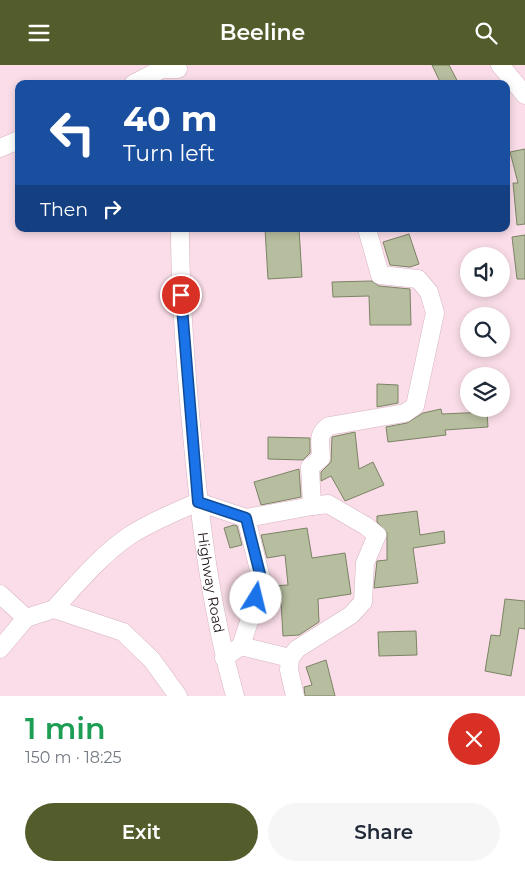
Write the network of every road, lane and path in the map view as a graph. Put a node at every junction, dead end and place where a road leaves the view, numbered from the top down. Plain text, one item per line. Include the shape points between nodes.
1 (500, 65) edge
2 (178, 73) edge
3 (140, 80) edge
4 (525, 95) edge
5 (15, 142) edge
6 (0, 148) edge
7 (180, 232) edge
8 (368, 232) edge
9 (198, 502) junction
10 (312, 506) junction
11 (246, 518) junction
12 (0, 595) edge
13 (54, 609) junction
14 (26, 618) junction
15 (241, 646) junction
16 (0, 649) edge
17 (224, 658) junction
18 (290, 658) junction
19 (178, 696) edge
20 (235, 696) edge
21 (295, 696) edge

1 - 4 street
2 - 3 street via 162,69
5 - 6 street
7 - 9 street, Highway Road via 180,276
8 - 10 street via 380,275 418,279 429,292 435,313 415,407 405,413 329,426 323,430 319,436 321,458 310,467
9 - 11 street
9 - 13 street via 128,536
9 - 17 street, Highway Road
10 - 11 street
10 - 18 street via 328,504 377,535 365,563 363,602 351,615 297,649
11 - 15 street via 262,582
12 - 14 street
13 - 14 street
13 - 19 street via 123,632 152,660
14 - 16 street
15 - 17 street
15 - 18 street
17 - 20 street, Highway Road
18 - 21 street via 289,670

